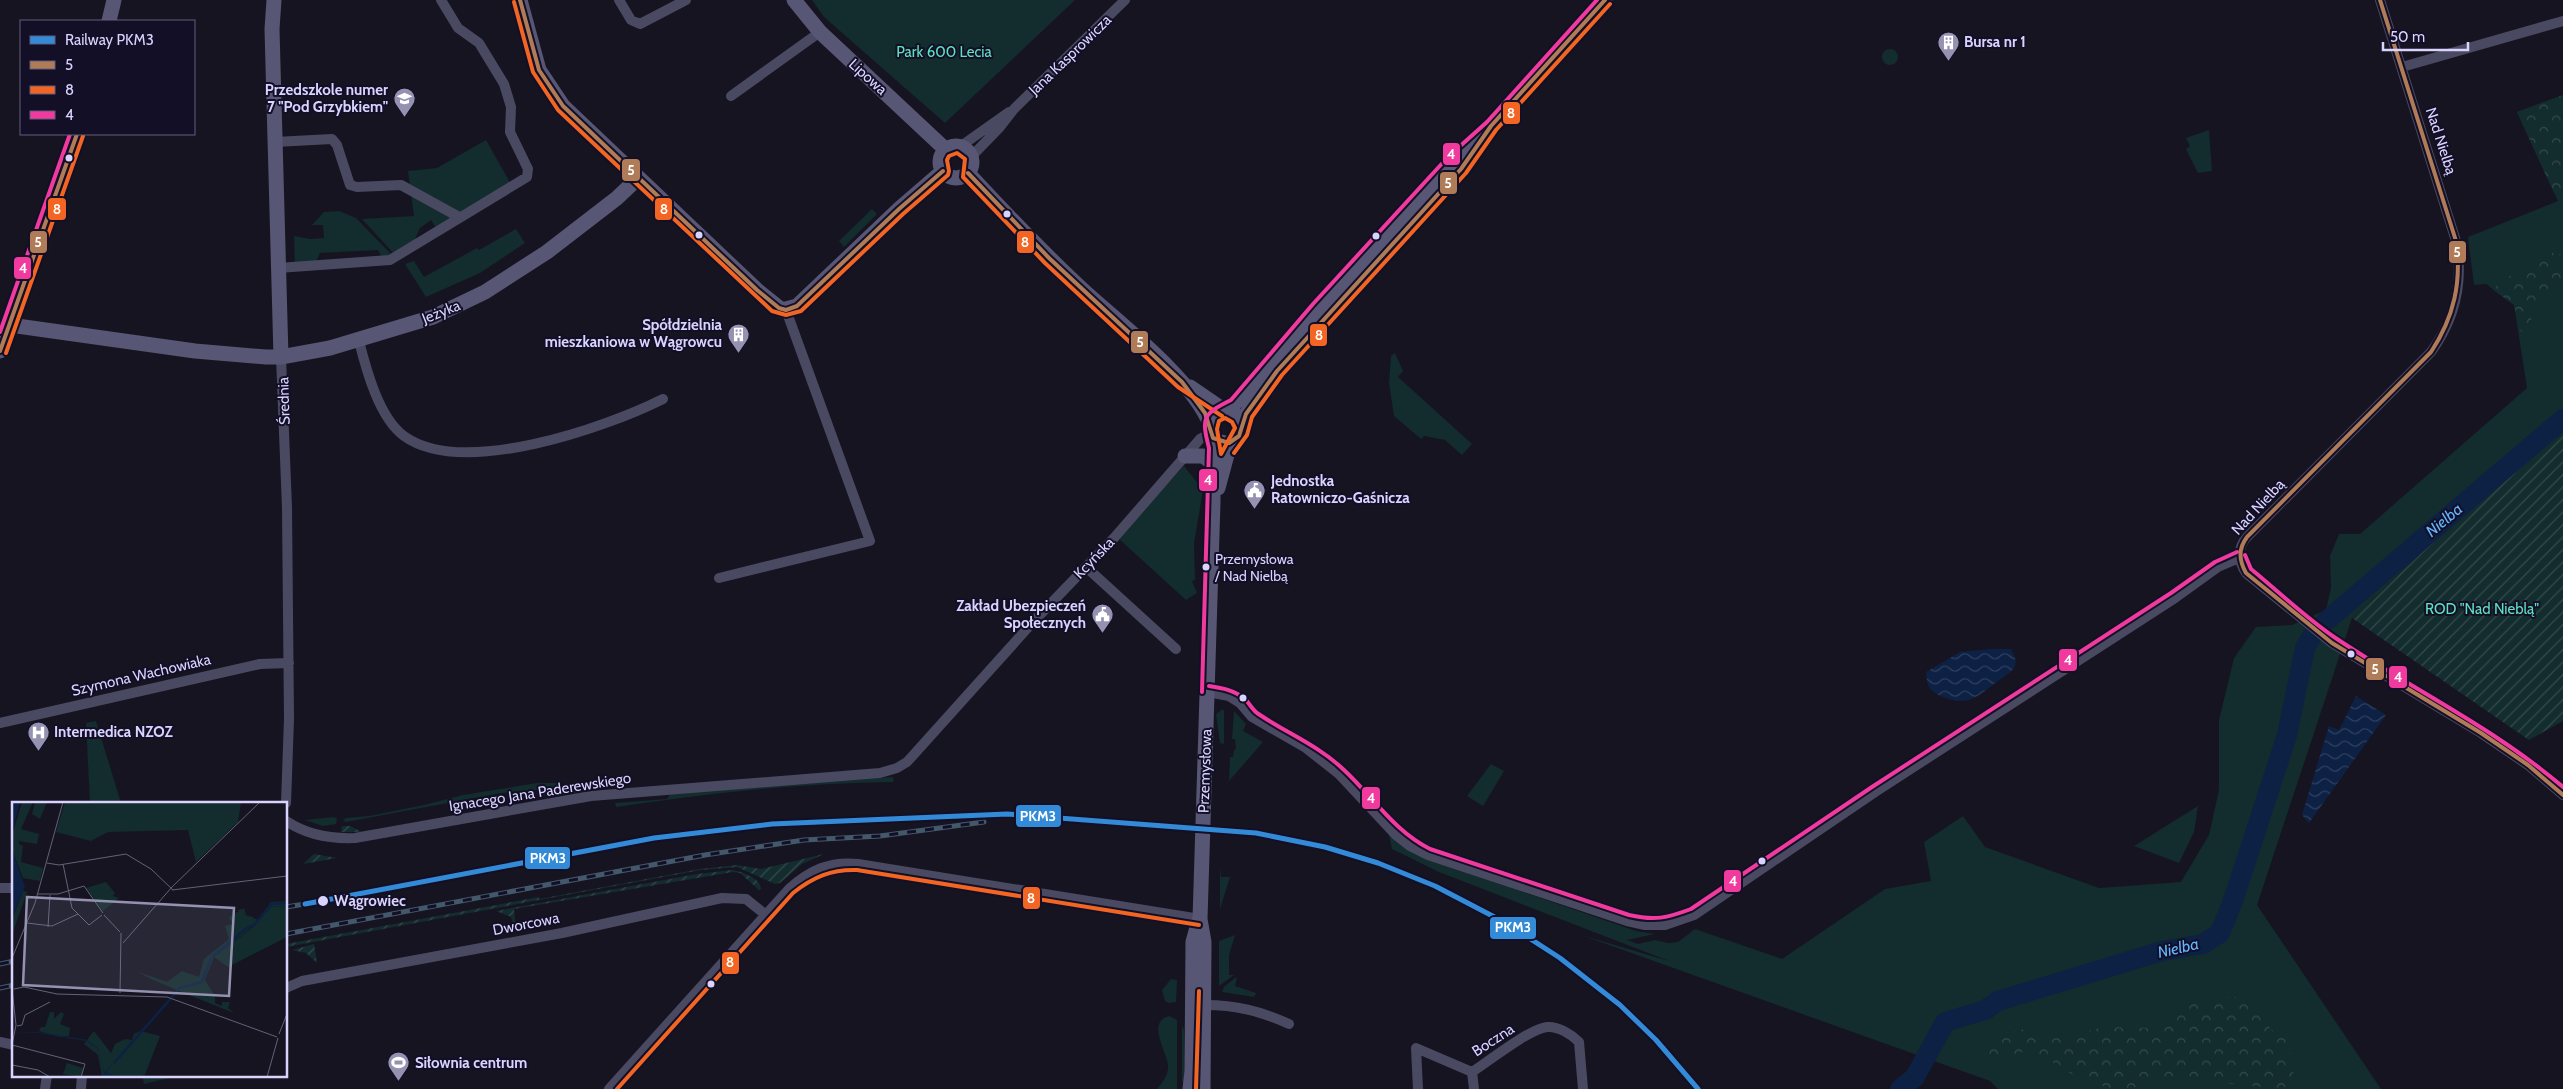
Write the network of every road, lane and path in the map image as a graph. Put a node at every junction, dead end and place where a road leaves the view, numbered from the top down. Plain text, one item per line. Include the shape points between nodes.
1 (114, 0) edge
2 (274, 0) edge
3 (441, 0) edge
4 (520, 0) edge
5 (619, 0) edge
6 (686, 0) edge
7 (794, 0) edge
8 (1126, 0) edge
9 (1605, 0) edge
10 (2380, 0) edge
11 (109, 20) edge
12 (2563, 21) edge
13 (820, 32) junction
14 (2402, 67) junction
15 (732, 96) dead end
16 (1014, 109) junction
17 (1491, 126) junction
18 (77, 135) edge
19 (275, 142) junction
20 (946, 149) junction
21 (966, 152) junction
22 (943, 172) junction
23 (968, 173) junction
24 (638, 178) junction
25 (459, 217) junction
26 (278, 268) junction
27 (786, 310) junction
28 (10, 325) junction
29 (359, 341) junction
30 (0, 351) edge
31 (281, 357) junction
32 (1182, 382) junction
33 (664, 399) dead end
34 (1225, 411) junction
35 (1241, 424) junction
36 (1211, 432) junction
37 (1233, 441) junction
38 (1185, 456) junction
39 (1214, 464) junction
40 (1214, 502) junction
41 (2240, 558) junction
42 (1086, 567) junction
43 (719, 578) dead end
44 (1176, 649) dead end
45 (289, 663) junction
46 (1208, 692) junction
47 (0, 723) edge
48 (893, 770) joint
49 (2563, 795) edge
50 (286, 802) edge
51 (288, 822) edge
52 (766, 915) junction
53 (1200, 919) junction
54 (288, 987) edge
55 (1205, 1005) junction
56 (1289, 1024) dead end
57 (1472, 1072) junction
58 (47, 1076) edge
59 (82, 1076) edge
60 (45, 1089) edge
61 (81, 1089) edge
62 (609, 1089) edge
63 (1190, 1089) edge
64 (1203, 1089) edge
65 (1418, 1089) edge
66 (1474, 1089) edge
67 (1583, 1089) edge

1 - 11 street
2 - 19 street, Średnia
3 - 25 street via 458,28 479,43 504,84 511,107 510,132 529,172 527,177
4 - 24 street via 535,60 550,90 573,117
5 - 6 street via 631,20 640,24
7 - 13 street, Lipowa
8 - 16 street, Jana Kasprowicza
9 - 17 street
10 - 14 street, Nad Nielbą
12 - 14 street
13 - 15 street
13 - 20 street, Lipowa
14 - 41 street, Nad Nielbą via 2456,241 2459,283 2453,310 2442,335 2426,358 2247,537 2241,545
16 - 21 street, Jana Kasprowicza
16 - 21 street, Jana Kasprowicza via 1000,127
17 - 34 street via 1452,161 1234,405
17 - 35 street via 1461,169 1277,371
18 - 28 street
19 - 25 street via 332,139 350,185 401,185
19 - 26 street, Średnia
20 - 21 street via 952,146
20 - 22 street via 940,159
21 - 23 street via 972,164
22 - 23 street via 953,178
22 - 27 street via 797,306
23 - 32 street via 1055,264
24 - 27 street via 757,290
24 - 29 street, Jeżyka via 547,252 492,289 433,317
25 - 26 street via 384,262
26 - 31 street, Średnia
27 - 43 street via 870,541
28 - 30 street
28 - 31 street, Jeżyka via 194,351
29 - 31 street, Jeżyka
29 - 33 street via 373,388 394,426 414,443 440,451 531,446 592,429
31 - 45 street, Średnia via 288,508
32 - 34 street
32 - 36 street via 1205,414
34 - 35 street via 1234,414
34 - 36 street via 1214,416
35 - 37 street via 1241,432
36 - 37 street via 1220,442
36 - 38 street, Kcyńska
36 - 39 street, Przemysłowa
37 - 40 street, Przemysłowa
38 - 39 street via 1203,456
38 - 42 street, Kcyńska
39 - 40 street, Przemysłowa
40 - 46 street, Przemysłowa
41 - 46 street, Nad Nielbą via 2218,567 1875,792 1725,895 1694,914 1665,925 1628,921 1428,855 1410,846 1339,774 1312,752 1252,717 1240,702
41 - 49 street via 2246,573 2332,643 2481,733
42 - 44 street
42 - 48 street, Kcyńska via 907,762
45 - 47 street, Szymona Wachowiaka via 260,664
45 - 50 street, Średnia
46 - 53 street, Przemysłowa
48 - 51 street, Ignacego Jana Paderewskiego via 591,796 355,838 318,835
52 - 53 street via 807,874 822,866 848,863
52 - 54 street, Dworcowa via 746,899 722,898 562,933 302,981
52 - 62 street
53 - 55 street via 1204,942
53 - 63 street via 1193,942
55 - 56 street via 1253,1009
55 - 64 street
57 - 65 street, Boczna via 1416,1048
57 - 66 street
57 - 67 street, Boczna via 1533,1032 1550,1027 1569,1034 1578,1042
58 - 60 street
59 - 61 street

